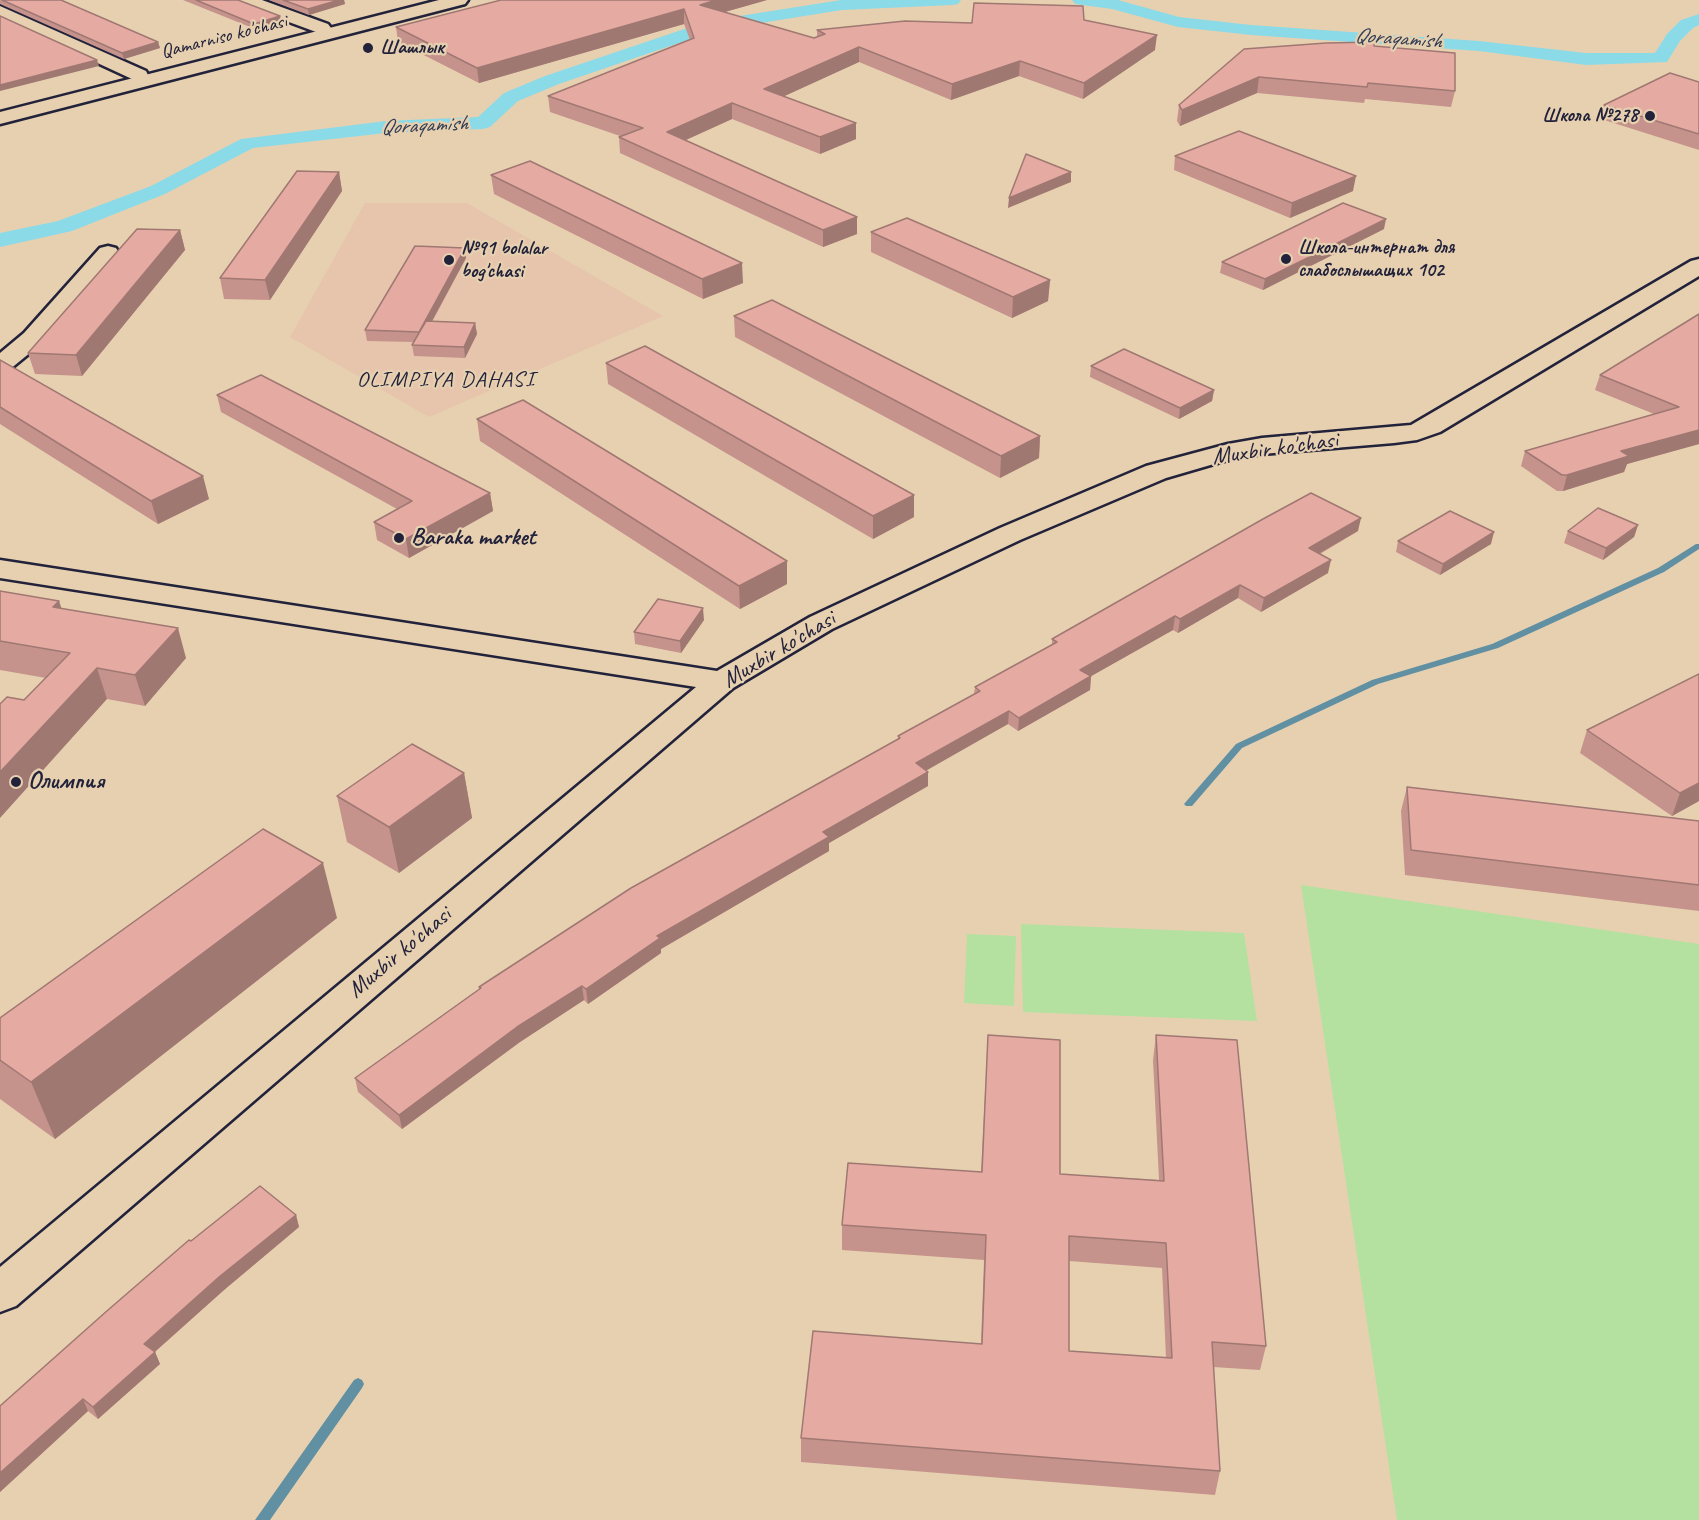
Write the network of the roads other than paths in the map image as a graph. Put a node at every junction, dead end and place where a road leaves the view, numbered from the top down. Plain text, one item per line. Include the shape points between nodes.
1 (246, 0) edge
2 (434, 0) edge
3 (459, 0) edge
4 (4, 15) edge
5 (322, 28) junction
6 (139, 75) junction
7 (0, 111) edge
8 (0, 118) edge
9 (108, 253) dead end
10 (1699, 266) edge
11 (0, 365) edge
12 (0, 569) edge
13 (722, 681) junction
14 (0, 1293) edge

1 - 5 street
2 - 5 street, Qamarniso ko'chasi
3 - 8 street, Qamarniso ko'chasi
4 - 6 street
5 - 6 street, Qamarniso ko'chasi
6 - 7 street, Qamarniso ko'chasi
9 - 11 street via 33,338
10 - 13 street, Muxbir ko'chasi via 1417,432 1262,446 1156,472 1010,534 821,623
12 - 13 street
13 - 14 street, Muxbir ko'chasi

